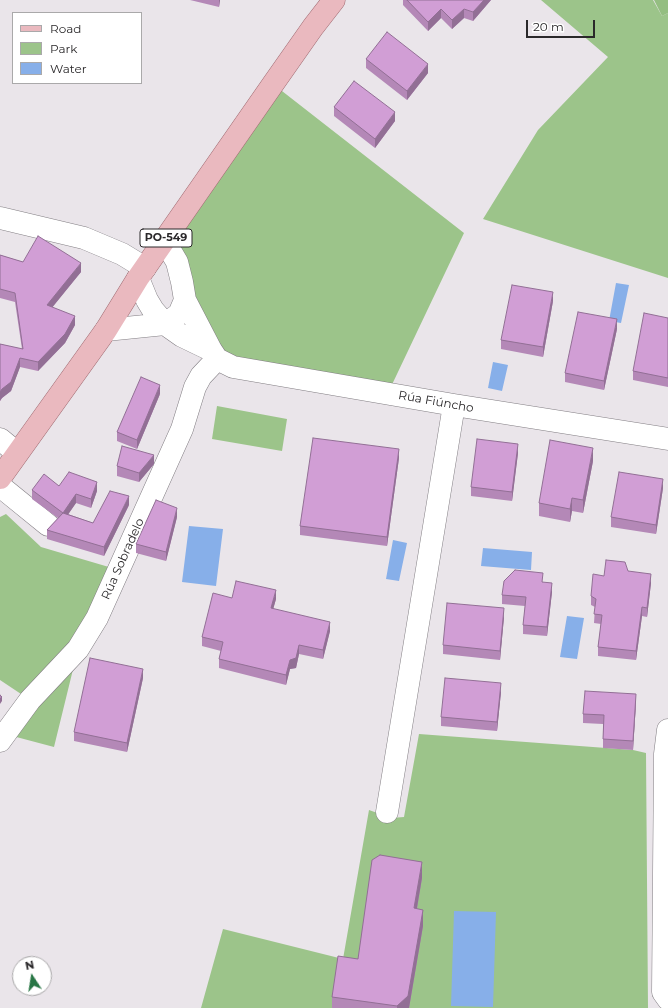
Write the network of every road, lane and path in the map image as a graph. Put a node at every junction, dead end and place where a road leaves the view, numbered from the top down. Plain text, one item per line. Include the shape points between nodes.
1 (334, 0) edge
2 (0, 218) edge
3 (164, 240) junction
4 (141, 273) junction
5 (185, 300) junction
6 (165, 324) junction
7 (106, 330) junction
8 (214, 355) junction
9 (454, 405) junction
10 (659, 437) edge
11 (0, 439) edge
12 (668, 451) edge
13 (17, 453) junction
14 (0, 478) edge
15 (0, 486) edge
16 (48, 525) dead end
17 (668, 730) edge
18 (0, 741) edge
19 (387, 812) dead end
20 (668, 999) edge

1 - 3 main road, PO-549
2 - 4 street via 84,238 122,254
3 - 4 main road, PO-549
3 - 5 street via 176,262
4 - 6 street, Rúa Fiúncho via 147,300
4 - 7 main road, PO-549
5 - 6 street via 179,314
5 - 8 street
6 - 7 street
6 - 8 street, Rúa Fiúncho
7 - 13 main road, PO-549
8 - 9 street, Rúa Fiúncho via 233,367
8 - 18 street, Rúa Sobradelo via 195,387 182,428 97,618 78,649 30,700
9 - 10 street, Rúa Fiúncho
9 - 19 street
10 - 12 street
11 - 13 street
13 - 14 main road, PO-549
15 - 16 street
17 - 20 street via 664,754 663,992

